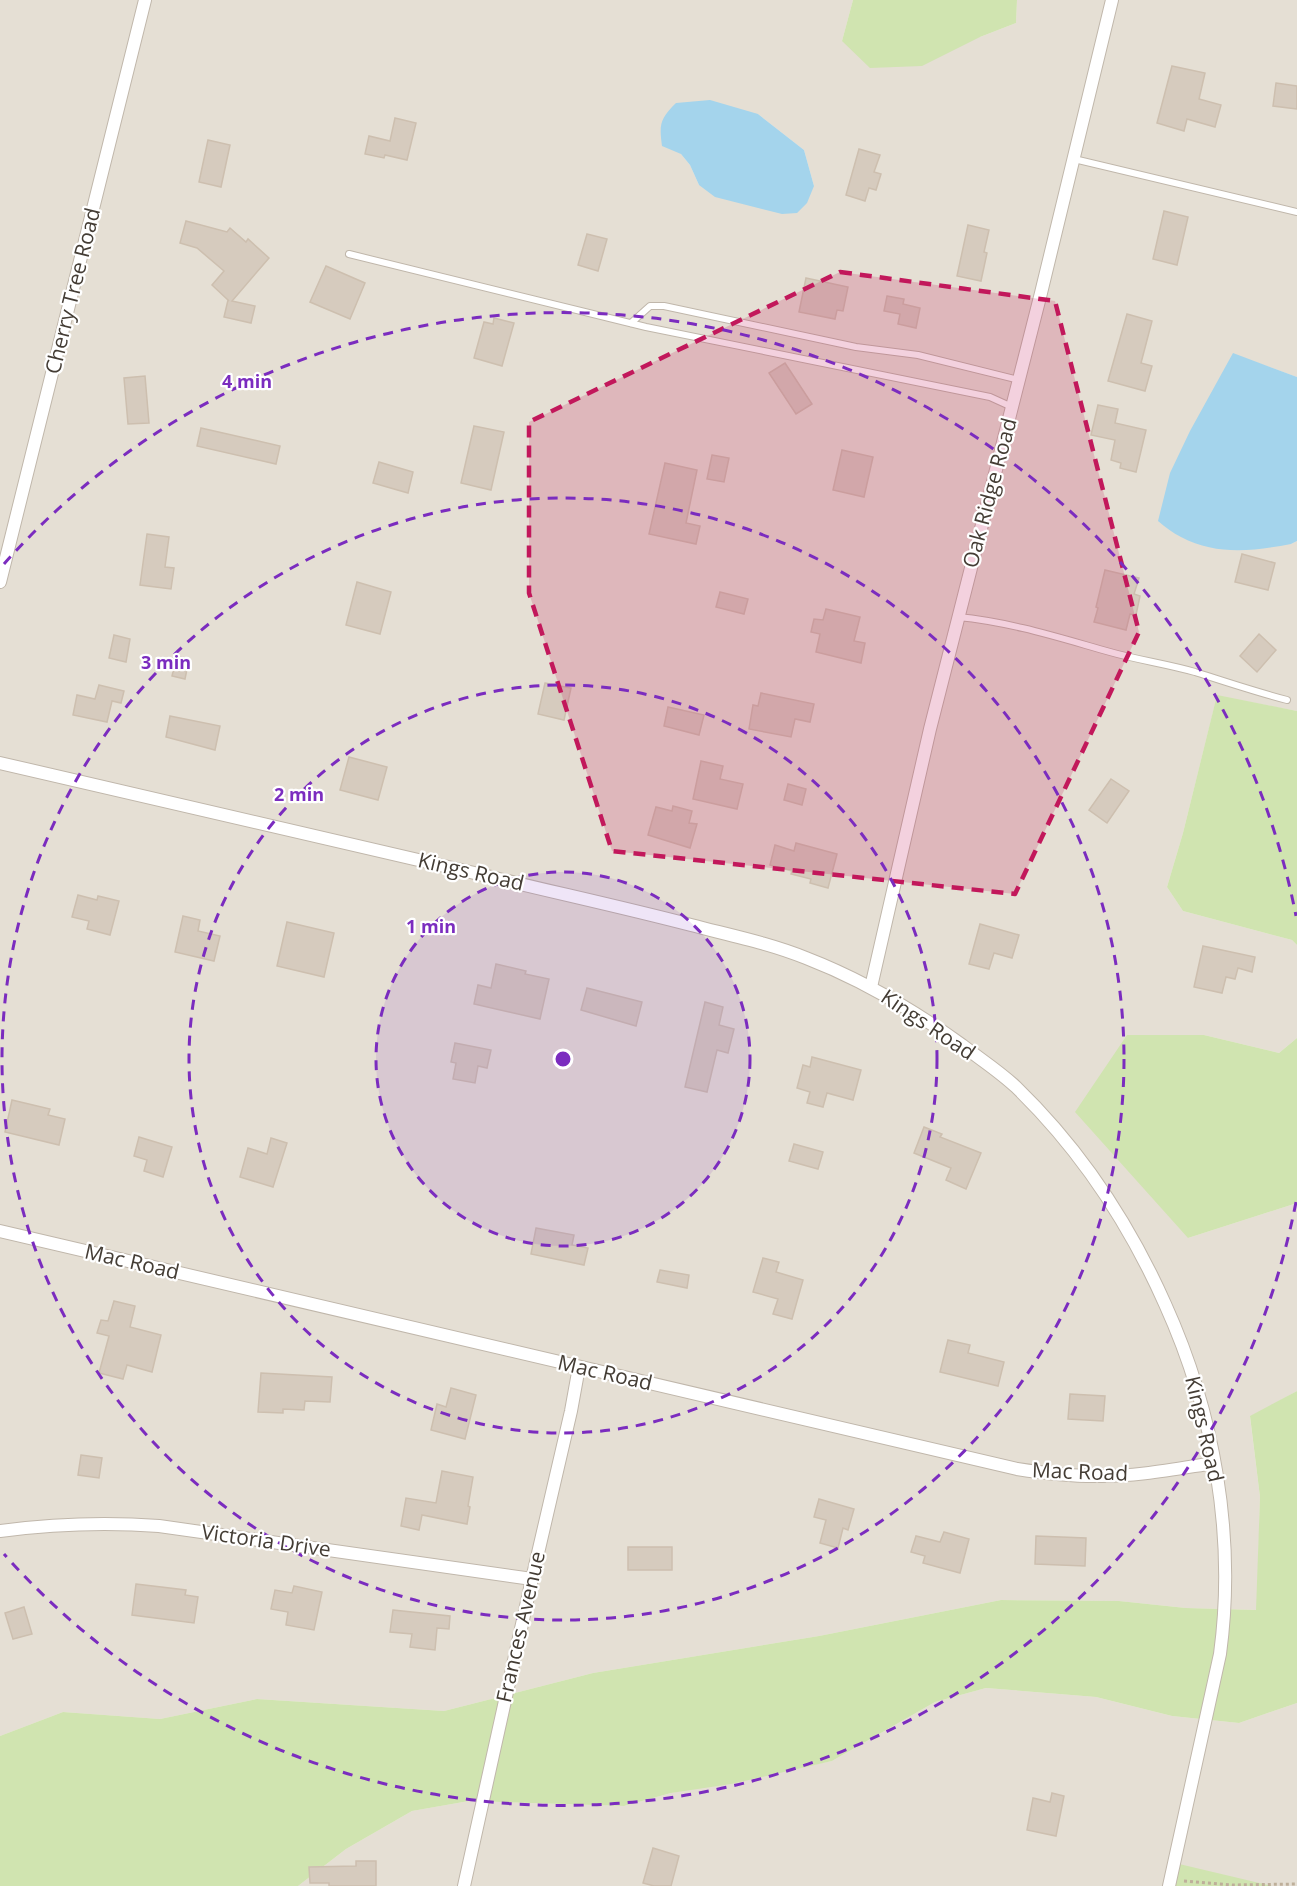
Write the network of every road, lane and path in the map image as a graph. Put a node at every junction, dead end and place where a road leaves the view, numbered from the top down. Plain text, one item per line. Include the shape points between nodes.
1 (145, 0) edge
2 (1112, 0) edge
3 (1074, 159) junction
4 (1297, 212) edge
5 (349, 254) dead end
6 (631, 323) junction
7 (1019, 380) junction
8 (1012, 407) junction
9 (0, 582) edge
10 (958, 617) junction
11 (1287, 700) dead end
12 (0, 763) edge
13 (871, 987) junction
14 (0, 1231) edge
15 (579, 1367) junction
16 (1214, 1463) junction
17 (0, 1531) edge
18 (532, 1579) junction
19 (1170, 1883) edge
20 (1297, 1884) edge
21 (464, 1886) edge

1 - 9 street, Cherry Tree Road
2 - 3 street, Oak Ridge Road
3 - 4 lane
3 - 7 street, Oak Ridge Road
5 - 6 lane
6 - 7 lane via 650,306 664,306 856,347 918,355
6 - 8 lane via 945,387 990,397
7 - 8 street, Oak Ridge Road
8 - 10 street, Oak Ridge Road
10 - 11 lane via 1025,627
10 - 13 street, Oak Ridge Road
12 - 13 street, Kings Road via 749,939 806,958
13 - 16 street, Kings Road via 917,1013 1014,1086 1060,1134 1101,1186 1144,1257 1182,1340
14 - 15 street, Mac Road
15 - 16 street, Mac Road via 1017,1469 1096,1477
15 - 18 street, Frances Avenue
16 - 19 street, Kings Road via 1224,1532 1224,1628
17 - 18 street, Victoria Drive via 44,1525 159,1526
18 - 21 street, Frances Avenue
19 - 20 path

